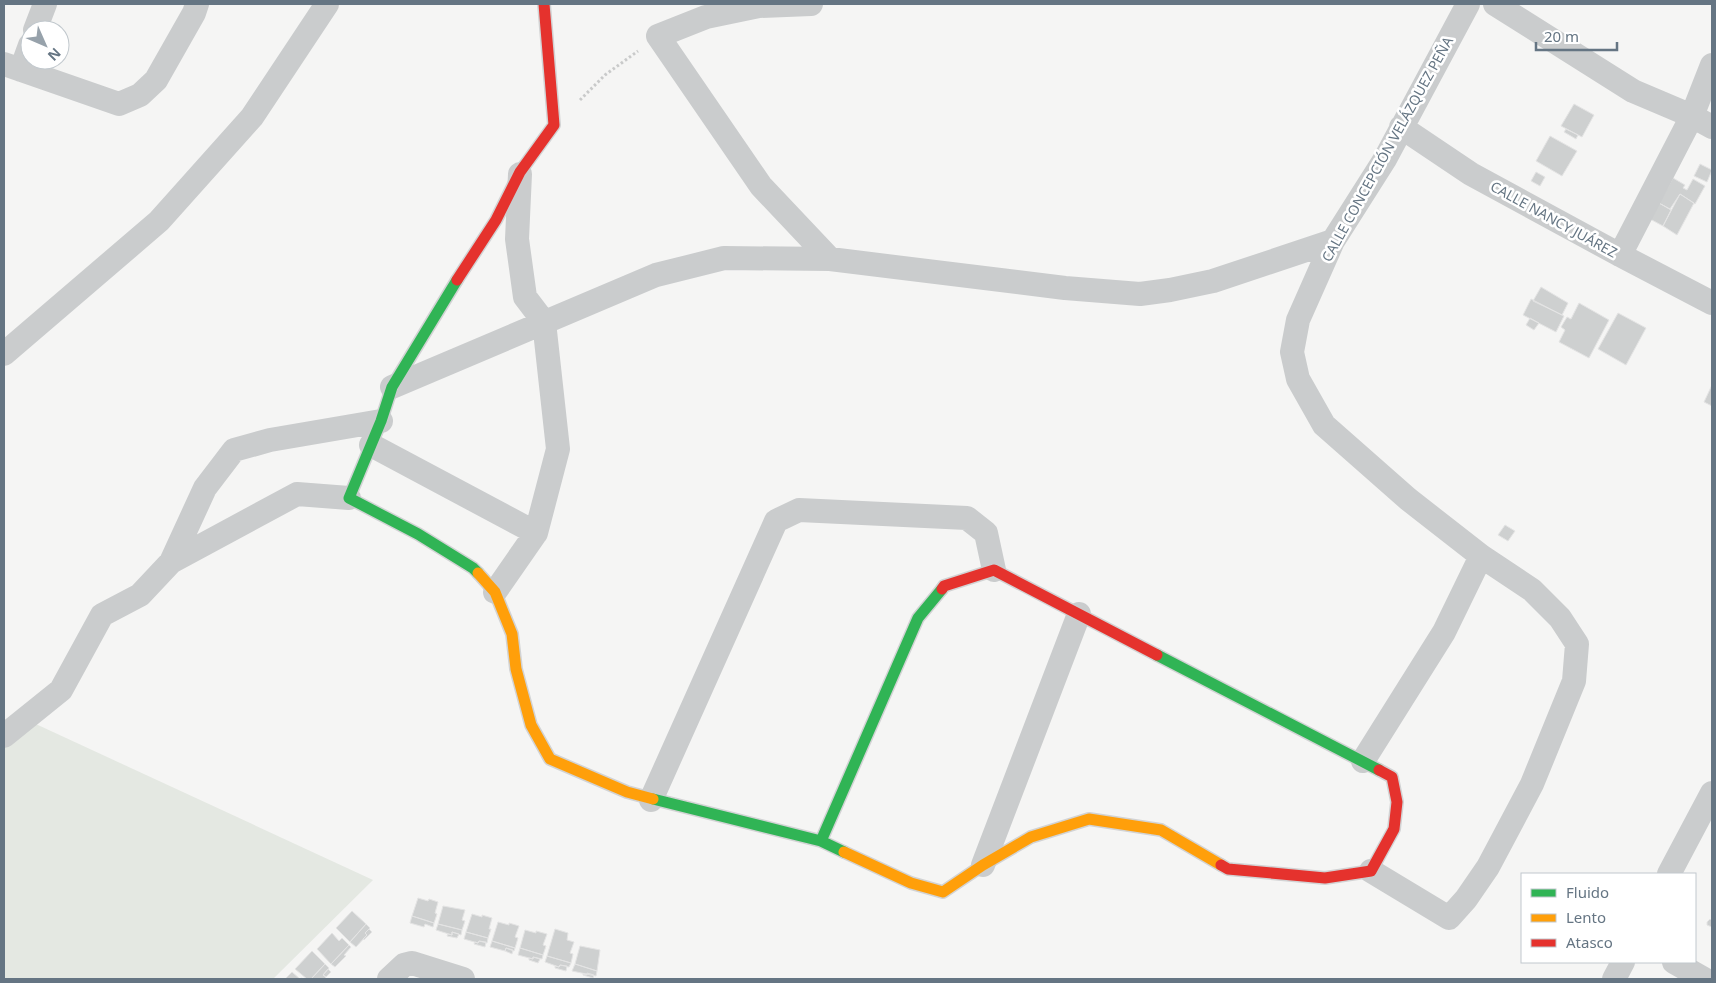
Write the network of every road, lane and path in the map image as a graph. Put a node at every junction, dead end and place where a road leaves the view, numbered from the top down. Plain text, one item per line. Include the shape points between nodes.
1 (45, 4) edge
2 (197, 4) edge
3 (327, 4) edge
4 (544, 4) edge
5 (811, 4) edge
6 (1468, 4) edge
7 (1495, 4) edge
8 (39, 20) edge
9 (658, 36) junction
10 (20, 57) edge
11 (1712, 65) edge
12 (12, 67) edge
13 (1702, 121) edge
14 (554, 125) junction
15 (1401, 127) junction
16 (520, 172) junction
17 (1333, 241) junction
18 (1620, 255) junction
19 (830, 259) junction
20 (1712, 303) edge
21 (544, 322) junction
22 (4, 354) edge
23 (392, 387) junction
24 (381, 421) junction
25 (371, 445) junction
26 (349, 498) junction
27 (536, 533) junction
28 (1482, 556) junction
29 (172, 562) junction
30 (994, 570) junction
31 (495, 592) junction
32 (1079, 614) junction
33 (4, 736) edge
34 (1363, 761) junction
35 (1712, 794) edge
36 (651, 800) junction
37 (821, 841) junction
38 (983, 865) junction
39 (1370, 871) junction
40 (1670, 873) edge
41 (1622, 963) edge
42 (1676, 963) edge
43 (389, 979) edge
44 (463, 979) edge
45 (1614, 979) edge
46 (1704, 979) edge

1 - 8 street
2 - 12 street via 156,80 140,95 119,104
3 - 22 street via 252,117 159,221
4 - 14 street
5 - 9 street via 760,6 706,17
6 - 15 street, CALLE CONCEPCIÓN VELÁZQUEZ PEÑA
7 - 13 street via 1633,90
9 - 14 path via 605,75
9 - 19 street via 761,186
10 - 12 street
11 - 13 street
13 - 18 street
14 - 16 street
15 - 17 street, CALLE CONCEPCIÓN VELÁZQUEZ PEÑA via 1385,159
15 - 18 street, CALLE NANCY JUÁREZ via 1471,174
16 - 21 street via 517,239 525,298
16 - 23 street via 496,220
17 - 19 street via 1212,281 1140,294
17 - 28 street, CALLE CONCEPCIÓN VELÁZQUEZ PEÑA via 1298,320 1292,352 1298,379 1324,425 1408,499
18 - 20 street, CALLE NANCY JUÁREZ
19 - 21 street via 724,258 656,274
21 - 23 street
21 - 27 street via 558,450
23 - 24 street
24 - 25 street
24 - 29 street via 270,440 234,450 205,488
25 - 26 street
25 - 27 street
26 - 29 street via 297,494
26 - 31 street via 418,534 473,568
27 - 31 street
28 - 34 street via 1444,632
28 - 39 street via 1532,590 1560,618 1577,644 1574,681 1532,784 1488,867 1449,918
29 - 33 street via 140,595 102,615 61,690
30 - 32 street
30 - 36 street via 986,533 967,518 799,510 776,521
30 - 37 street via 944,586 918,618
31 - 36 street via 512,634 516,668 531,725 550,759
32 - 34 street
32 - 38 street
34 - 39 street via 1392,776 1396,802 1394,829
35 - 40 street
36 - 37 street
37 - 38 street via 911,882 943,892
38 - 39 street via 1031,838 1089,819 1161,830 1228,869 1325,878
41 - 45 street
42 - 46 street
43 - 44 street via 404,965 412,963

